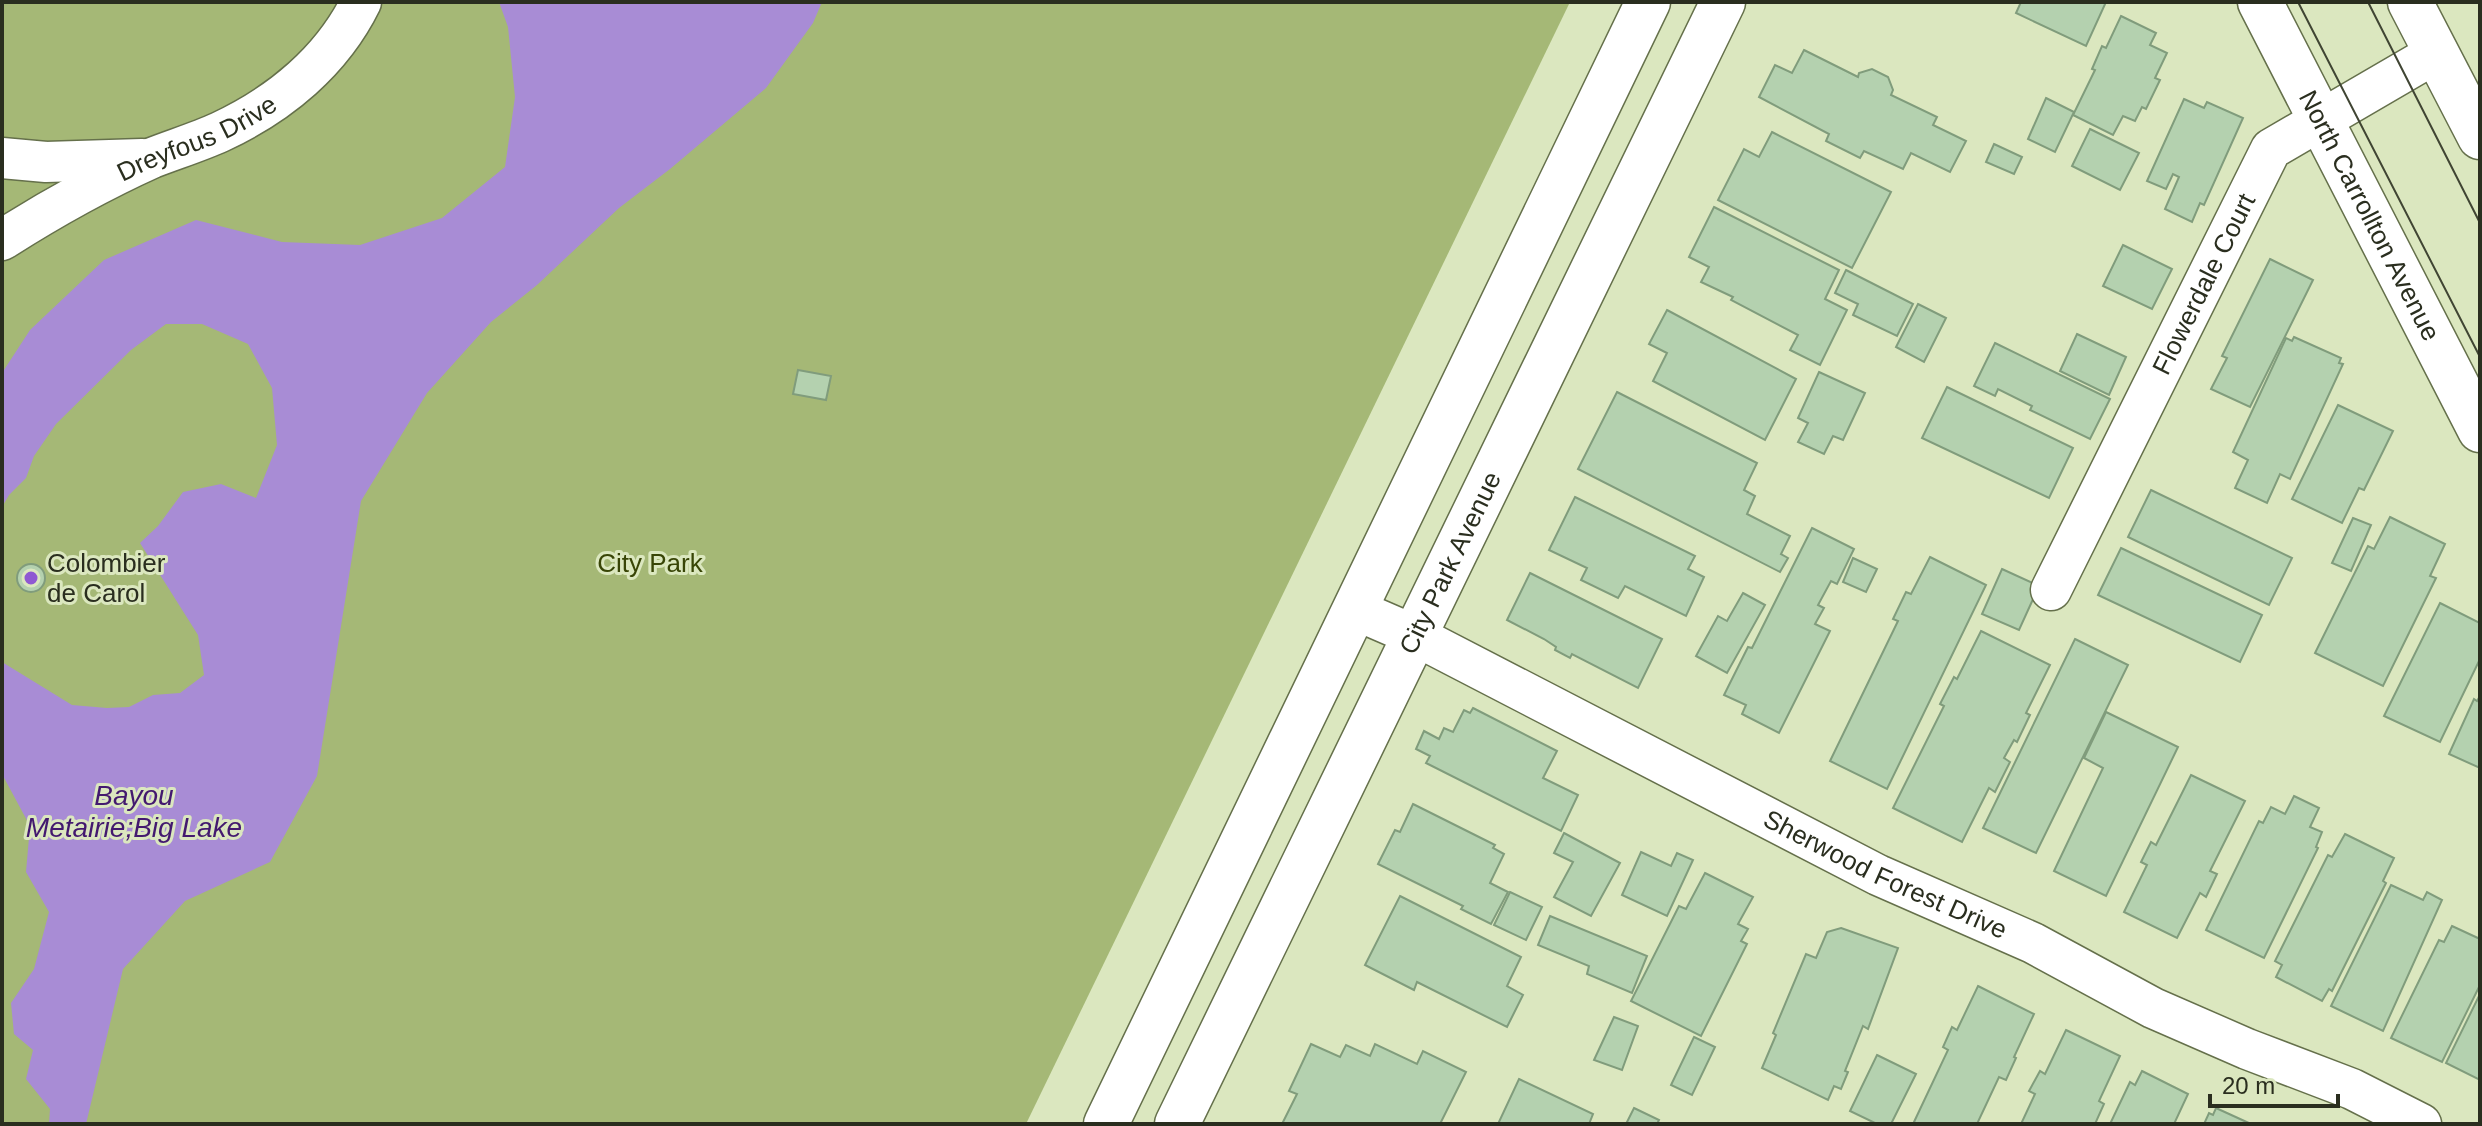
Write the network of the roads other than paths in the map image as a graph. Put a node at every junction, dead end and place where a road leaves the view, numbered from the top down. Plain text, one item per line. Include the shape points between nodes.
1 (361, 2) edge
2 (1648, 2) edge
3 (1723, 2) edge
4 (2260, 2) edge
5 (2410, 2) edge
6 (2436, 53) junction
7 (2320, 118) junction
8 (2480, 137) edge
9 (2, 158) edge
10 (150, 159) junction
11 (2, 240) edge
12 (2480, 430) edge
13 (2051, 590) dead end
14 (1356, 610) junction
15 (1416, 636) junction
16 (1106, 1124) edge
17 (1177, 1124) edge
18 (2421, 1124) edge

1 - 10 street, Dreyfous Drive via 347,30 317,65 274,103 220,132
2 - 14 main road
3 - 15 main road, City Park Avenue
4 - 7 main road, North Carrollton Avenue
5 - 6 main road
6 - 7 street, Flowerdale Court
6 - 8 main road
7 - 12 main road, North Carrollton Avenue
7 - 13 street, Flowerdale Court via 2271,149
9 - 10 street
10 - 11 street, Dreyfous Drive
14 - 15 street, Sherwood Forest Drive
14 - 16 main road
15 - 17 main road, City Park Avenue
15 - 18 street, Sherwood Forest Drive via 1878,875 2033,943 2153,1008 2352,1089

